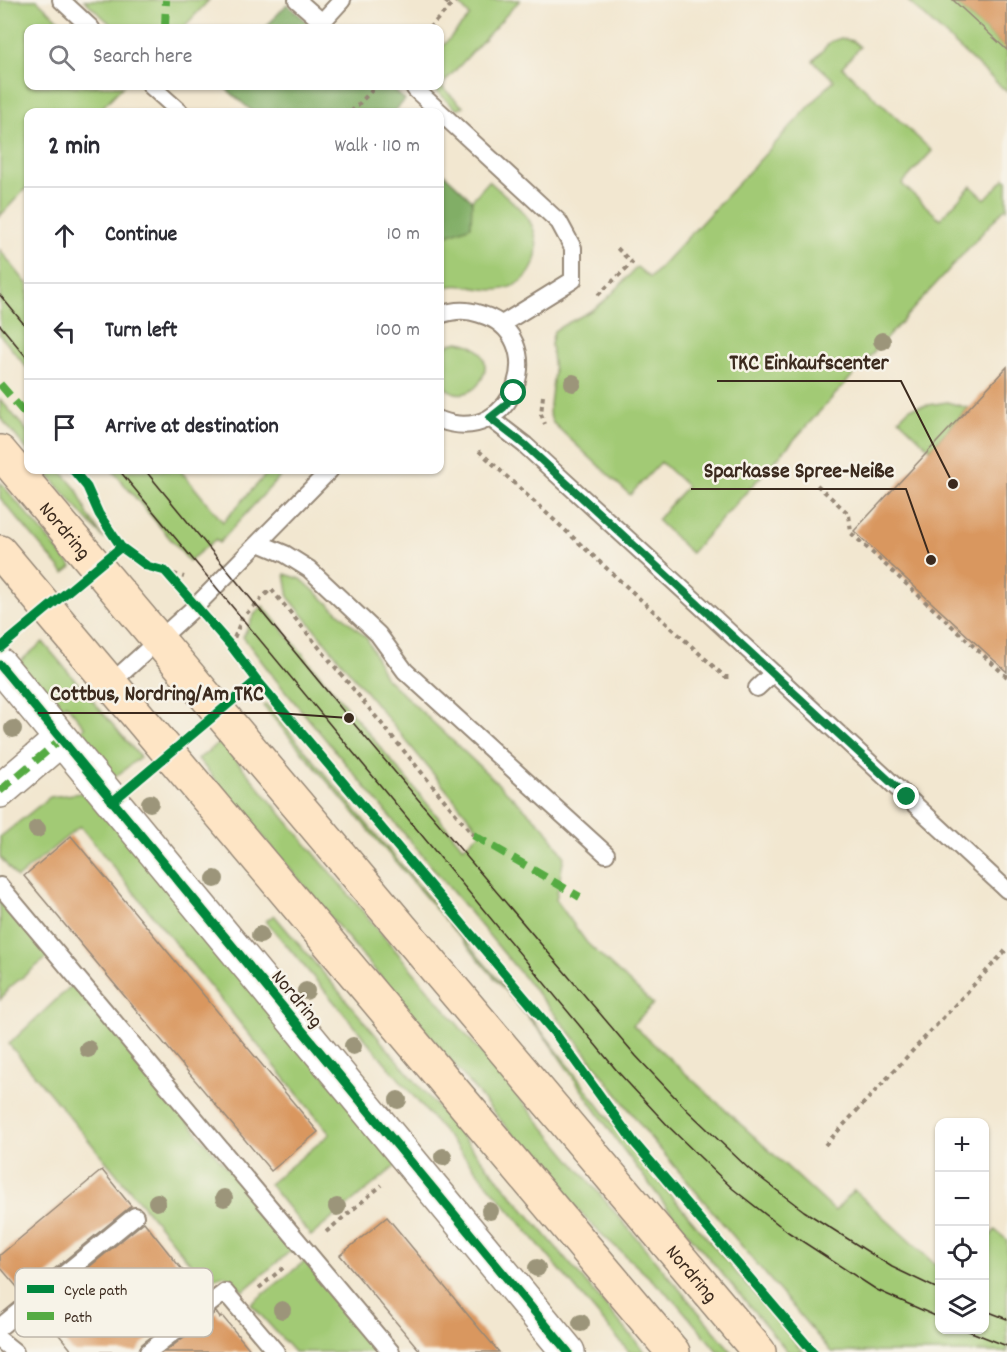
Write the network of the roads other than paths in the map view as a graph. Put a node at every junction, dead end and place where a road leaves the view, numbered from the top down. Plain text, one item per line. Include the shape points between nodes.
1 (61, 0) edge
2 (297, 0) edge
3 (342, 0) edge
4 (87, 24) edge
5 (155, 90) edge
6 (417, 90) edge
7 (176, 108) edge
8 (436, 108) edge
9 (444, 115) edge
10 (444, 314) edge
11 (502, 324) junction
12 (490, 418) junction
13 (444, 421) edge
14 (0, 452) edge
15 (326, 474) edge
16 (259, 543) junction
17 (0, 552) edge
18 (159, 640) junction
19 (0, 665) edge
20 (773, 673) junction
21 (111, 683) junction
22 (757, 688) dead end
23 (61, 739) junction
24 (0, 791) edge
25 (606, 854) dead end
26 (0, 886) edge
27 (1007, 890) edge
28 (135, 1216) dead end
29 (72, 1268) edge
30 (213, 1302) edge
31 (15, 1315) edge
32 (0, 1327) edge
33 (168, 1337) edge
34 (0, 1340) edge
35 (15, 1352) edge
36 (148, 1352) edge
37 (276, 1352) edge
38 (391, 1352) edge
39 (568, 1352) edge
40 (673, 1352) edge
41 (759, 1352) edge

1 - 4 lane
2 - 3 lane via 322,22
5 - 7 lane
6 - 8 lane
9 - 11 lane via 559,222 573,249 573,280
10 - 11 lane via 470,310
11 - 12 lane via 514,342 519,376 514,393
12 - 13 lane via 475,424
12 - 20 lane via 525,445
14 - 18 main road, Nordring
15 - 16 lane
16 - 18 lane
16 - 25 lane via 309,569 378,634 405,671
17 - 21 main road
18 - 21 lane
18 - 41 main road, Nordring
19 - 23 street, Nordring
20 - 22 lane
20 - 27 lane
21 - 40 main road
23 - 24 street
23 - 39 street, Nordring
26 - 38 lane
28 - 29 lane
30 - 37 lane via 225,1293
31 - 32 lane
33 - 36 lane
34 - 35 lane

